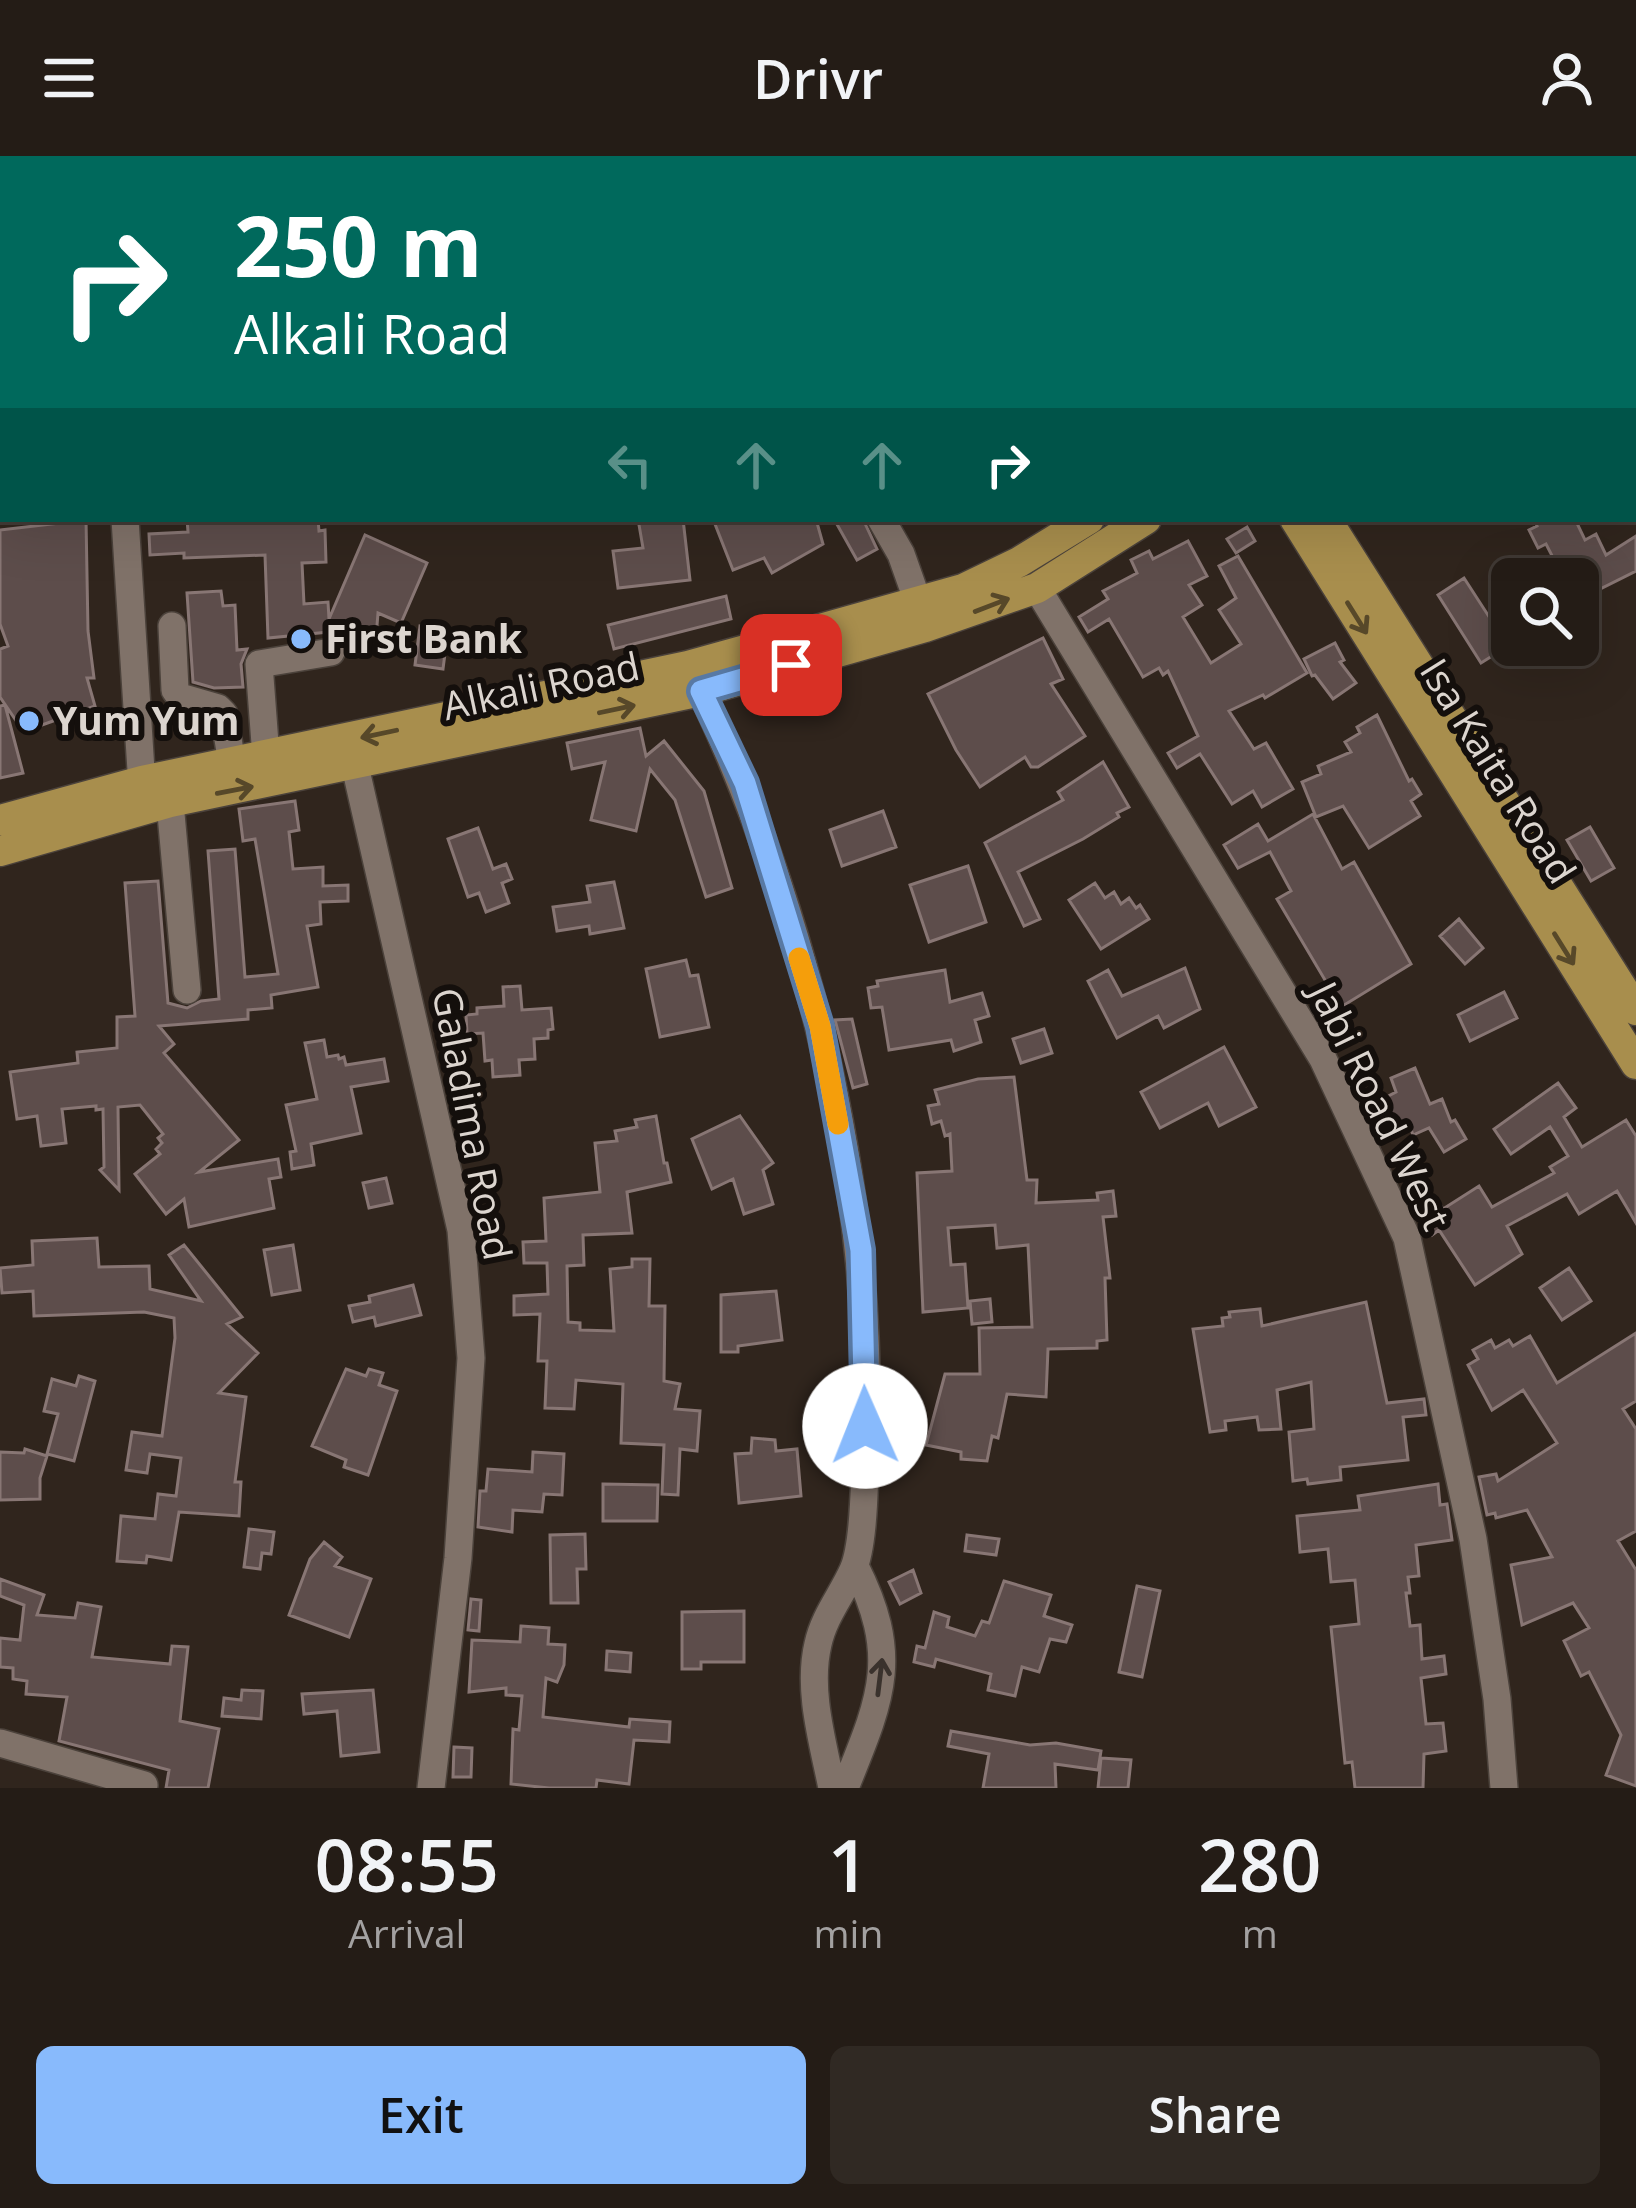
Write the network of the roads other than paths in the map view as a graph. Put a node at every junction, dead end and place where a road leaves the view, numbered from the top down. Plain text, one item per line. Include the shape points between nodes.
1 (125, 522) edge
2 (883, 522) edge
3 (1084, 522) edge
4 (1141, 522) edge
5 (1297, 522) edge
6 (1328, 522) edge
7 (1037, 588) junction
8 (918, 602) junction
9 (172, 626) dead end
10 (332, 652) dead end
11 (701, 691) junction
12 (266, 758) junction
13 (232, 764) junction
14 (356, 766) junction
15 (1471, 775) junction
16 (156, 793) junction
17 (0, 820) edge
18 (0, 851) edge
19 (187, 990) dead end
20 (1631, 990) edge
21 (1636, 1064) edge
22 (855, 1566) junction
23 (0, 1743) edge
24 (144, 1785) dead end
25 (431, 1788) edge
26 (832, 1788) edge
27 (845, 1788) edge
28 (1504, 1788) edge

1 - 16 street
2 - 8 street
3 - 8 main road, Alkali Road via 1019,562
4 - 7 main road, Alkali Road
5 -> 15 main road, Isa Kaita Road
6 - 15 main road, Isa Kaita Road
11 -> 7 main road, Alkali Road
7 - 28 street, Jabi Road West via 1324,1059 1406,1238 1473,1539
8 -> 12 main road, Alkali Road via 688,666
9 - 13 street via 175,690 224,714
10 - 12 street via 259,664
14 -> 11 main road, Alkali Road
11 - 22 street via 745,783 820,1026 861,1250 865,1469
12 - 13 main road, Alkali Road
13 - 16 main road, Alkali Road
16 -> 14 main road, Alkali Road
14 - 25 street, Galadima Road via 461,1231 471,1358
15 - 20 main road, Isa Kaita Road
15 -> 21 main road, Isa Kaita Road
16 - 17 main road, Alkali Road
16 - 18 main road, Alkali Road
16 - 19 street
22 - 26 street via 818,1642 814,1676
27 -> 22 street via 876,1712 884,1662 874,1603
23 - 24 street

